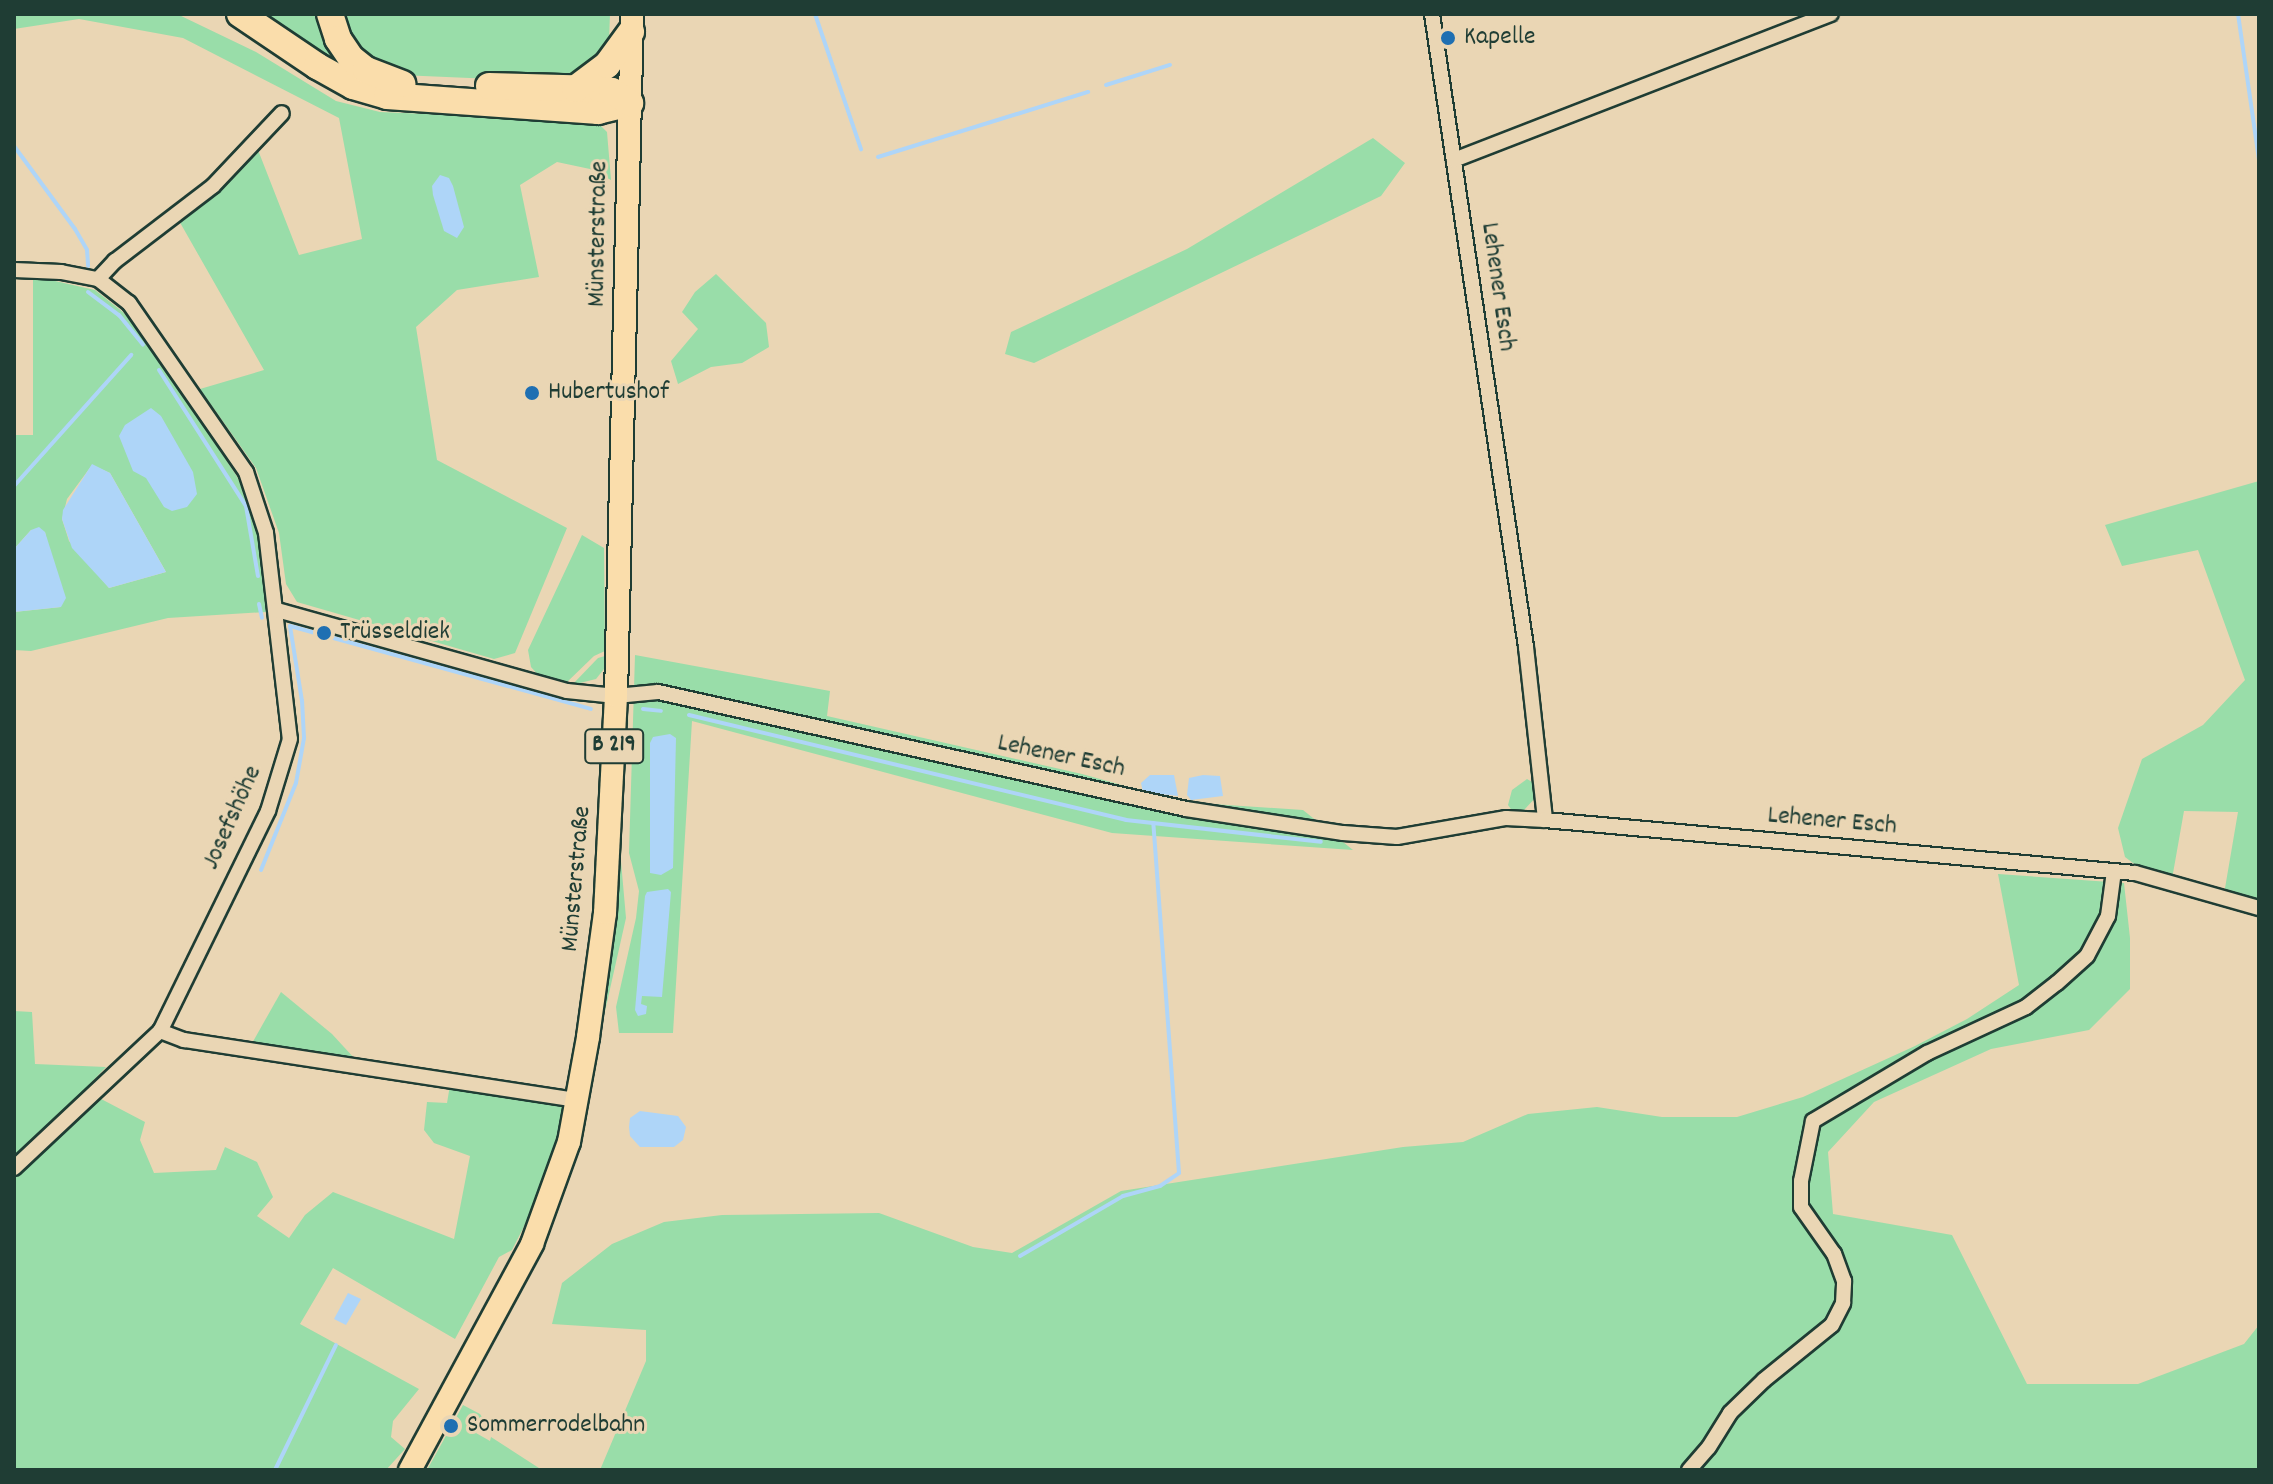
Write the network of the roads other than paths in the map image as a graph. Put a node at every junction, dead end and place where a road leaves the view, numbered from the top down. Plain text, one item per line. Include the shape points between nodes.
1 (240, 14) edge
2 (330, 14) edge
3 (1432, 14) edge
4 (1831, 14) edge
5 (631, 23) edge
6 (575, 89) junction
7 (630, 103) junction
8 (282, 113) dead end
9 (1454, 160) junction
10 (14, 270) edge
11 (98, 279) junction
12 (277, 610) junction
13 (616, 696) junction
14 (1545, 820) junction
15 (2114, 871) junction
16 (2259, 908) edge
17 (160, 1031) junction
18 (578, 1100) junction
19 (14, 1168) edge
20 (410, 1470) edge
21 (1689, 1470) edge

1 - 7 highway via 317,66 353,86 387,96 598,111
2 - 6 highway via 351,58 397,84
3 - 9 street, Lehener Esch
4 - 9 street
5 - 6 highway via 607,65
5 - 7 main road, Münsterstraße / B 219
6 - 7 highway via 612,91
7 - 13 main road, Münsterstraße / B 219
8 - 11 street via 213,186
9 - 14 street, Lehener Esch via 1526,647
10 - 11 street
11 - 12 street via 129,303 246,472 266,533
12 - 13 street via 513,679
12 - 17 street, Josefshöhe via 290,739 268,811
13 - 14 street, Lehener Esch via 658,692 1186,809 1343,833 1397,837 1506,818
13 - 18 main road, Münsterstraße / B 219 via 605,913
14 - 15 street, Lehener Esch
15 - 16 street, Lehener Esch
15 - 21 street via 2108,916 2087,956 2057,983 2026,1007 1927,1053 1813,1121 1801,1207 1834,1254 1844,1281 1843,1303 1832,1325 1730,1413
17 - 18 street via 184,1040
17 - 19 street, Josefshöhe
18 - 20 main road, Münsterstraße / B 219 via 569,1142 532,1244

